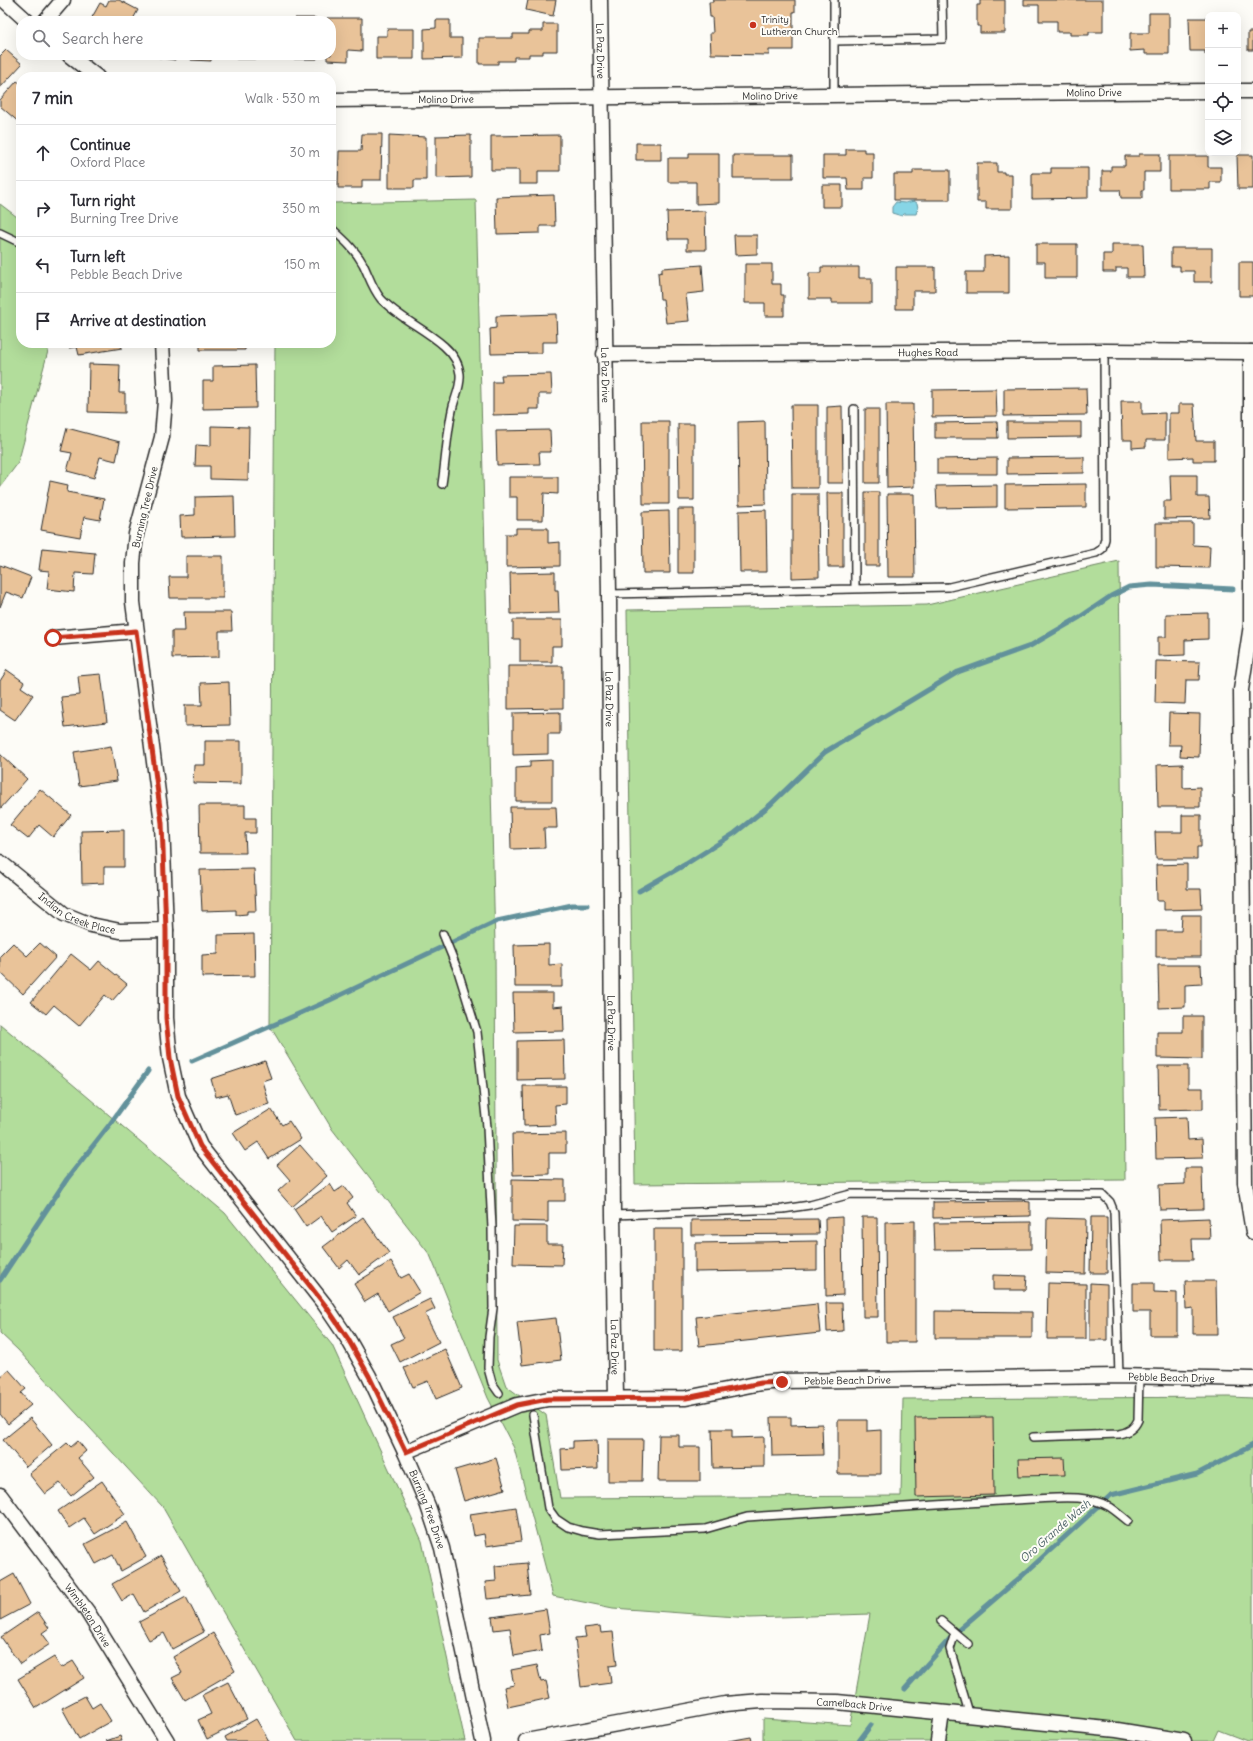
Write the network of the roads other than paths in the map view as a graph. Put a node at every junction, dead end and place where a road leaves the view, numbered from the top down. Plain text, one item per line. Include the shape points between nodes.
1 (4, 0) edge
2 (63, 0) edge
3 (600, 0) edge
4 (834, 0) edge
5 (942, 0) edge
6 (22, 16) edge
7 (49, 16) edge
8 (834, 41) junction
9 (75, 60) edge
10 (91, 72) edge
11 (1205, 91) edge
12 (1241, 91) edge
13 (1253, 91) edge
14 (834, 94) junction
15 (600, 97) junction
16 (336, 100) edge
17 (336, 232) edge
18 (0, 233) edge
19 (16, 241) edge
20 (162, 348) edge
21 (1104, 351) junction
22 (1252, 352) edge
23 (604, 354) junction
24 (854, 409) dead end
25 (442, 484) dead end
26 (856, 588) junction
27 (609, 594) junction
28 (136, 631) junction
29 (53, 638) dead end
30 (0, 862) edge
31 (166, 930) junction
32 (443, 934) dead end
33 (613, 1215) junction
34 (1253, 1232) edge
35 (1120, 1376) junction
36 (1139, 1376) junction
37 (1253, 1379) edge
38 (499, 1393) dead end
39 (616, 1398) junction
40 (533, 1415) dead end
41 (1033, 1437) dead end
42 (406, 1452) junction
43 (0, 1495) edge
44 (1128, 1521) dead end
45 (941, 1621) dead end
46 (955, 1633) junction
47 (968, 1644) dead end
48 (942, 1713) junction
49 (970, 1716) junction
50 (167, 1741) edge
51 (483, 1741) edge
52 (526, 1741) edge
53 (938, 1741) edge
54 (1184, 1741) edge

1 - 6 street
2 - 7 street
3 - 15 street, La Paz Drive
4 - 8 lane
5 - 8 lane via 943,40
8 - 14 lane
9 - 10 street
11 - 14 street, Molino Drive
12 - 13 street
14 - 15 street, Molino Drive
15 - 16 street, Molino Drive
15 - 23 street, La Paz Drive
17 - 25 lane via 356,253 370,284 381,299 443,345 457,362 461,383 453,406
18 - 19 lane
20 - 28 street, Burning Tree Drive via 165,400 162,437 136,534 132,563
21 - 22 street, Hughes Road
21 - 23 street, Hughes Road
21 - 26 lane via 1105,539 1102,549 1096,553 949,587
22 - 34 street via 1251,625 1241,690 1245,1183
23 - 27 street, La Paz Drive
24 - 26 lane
26 - 27 lane
27 - 33 street, La Paz Drive
28 - 29 street
28 - 31 street, Burning Tree Drive via 162,823
30 - 31 street, Indian Creek Place via 64,914 91,925 120,931
31 - 42 street, Burning Tree Drive via 166,1018 170,1058 178,1096 188,1120 200,1146 325,1305 348,1339
32 - 38 lane via 477,1032 487,1127 492,1228 493,1308 488,1368 492,1383
33 - 35 lane via 783,1209 851,1194 1103,1195 1110,1202 1114,1212
33 - 39 street, La Paz Drive
35 - 36 street, Pebble Beach Drive
35 - 39 street, Pebble Beach Drive via 782,1382 761,1383 686,1398
36 - 37 street, Pebble Beach Drive
36 - 41 lane via 1138,1420 1128,1432
39 - 42 street, Pebble Beach Drive via 548,1399 517,1405
40 - 44 lane via 548,1508 556,1519 568,1527 582,1531 600,1534 705,1529 747,1517 1072,1497 1109,1507
42 - 51 street, Burning Tree Drive via 442,1548
43 - 50 street, Wimbleton Drive via 88,1611
45 - 46 lane
46 - 47 lane
46 - 49 lane via 950,1649
48 - 49 street, Camelback Drive
48 - 52 street, Camelback Drive via 837,1702 762,1701 725,1704
48 - 53 street
49 - 54 street, Camelback Drive via 1117,1730

